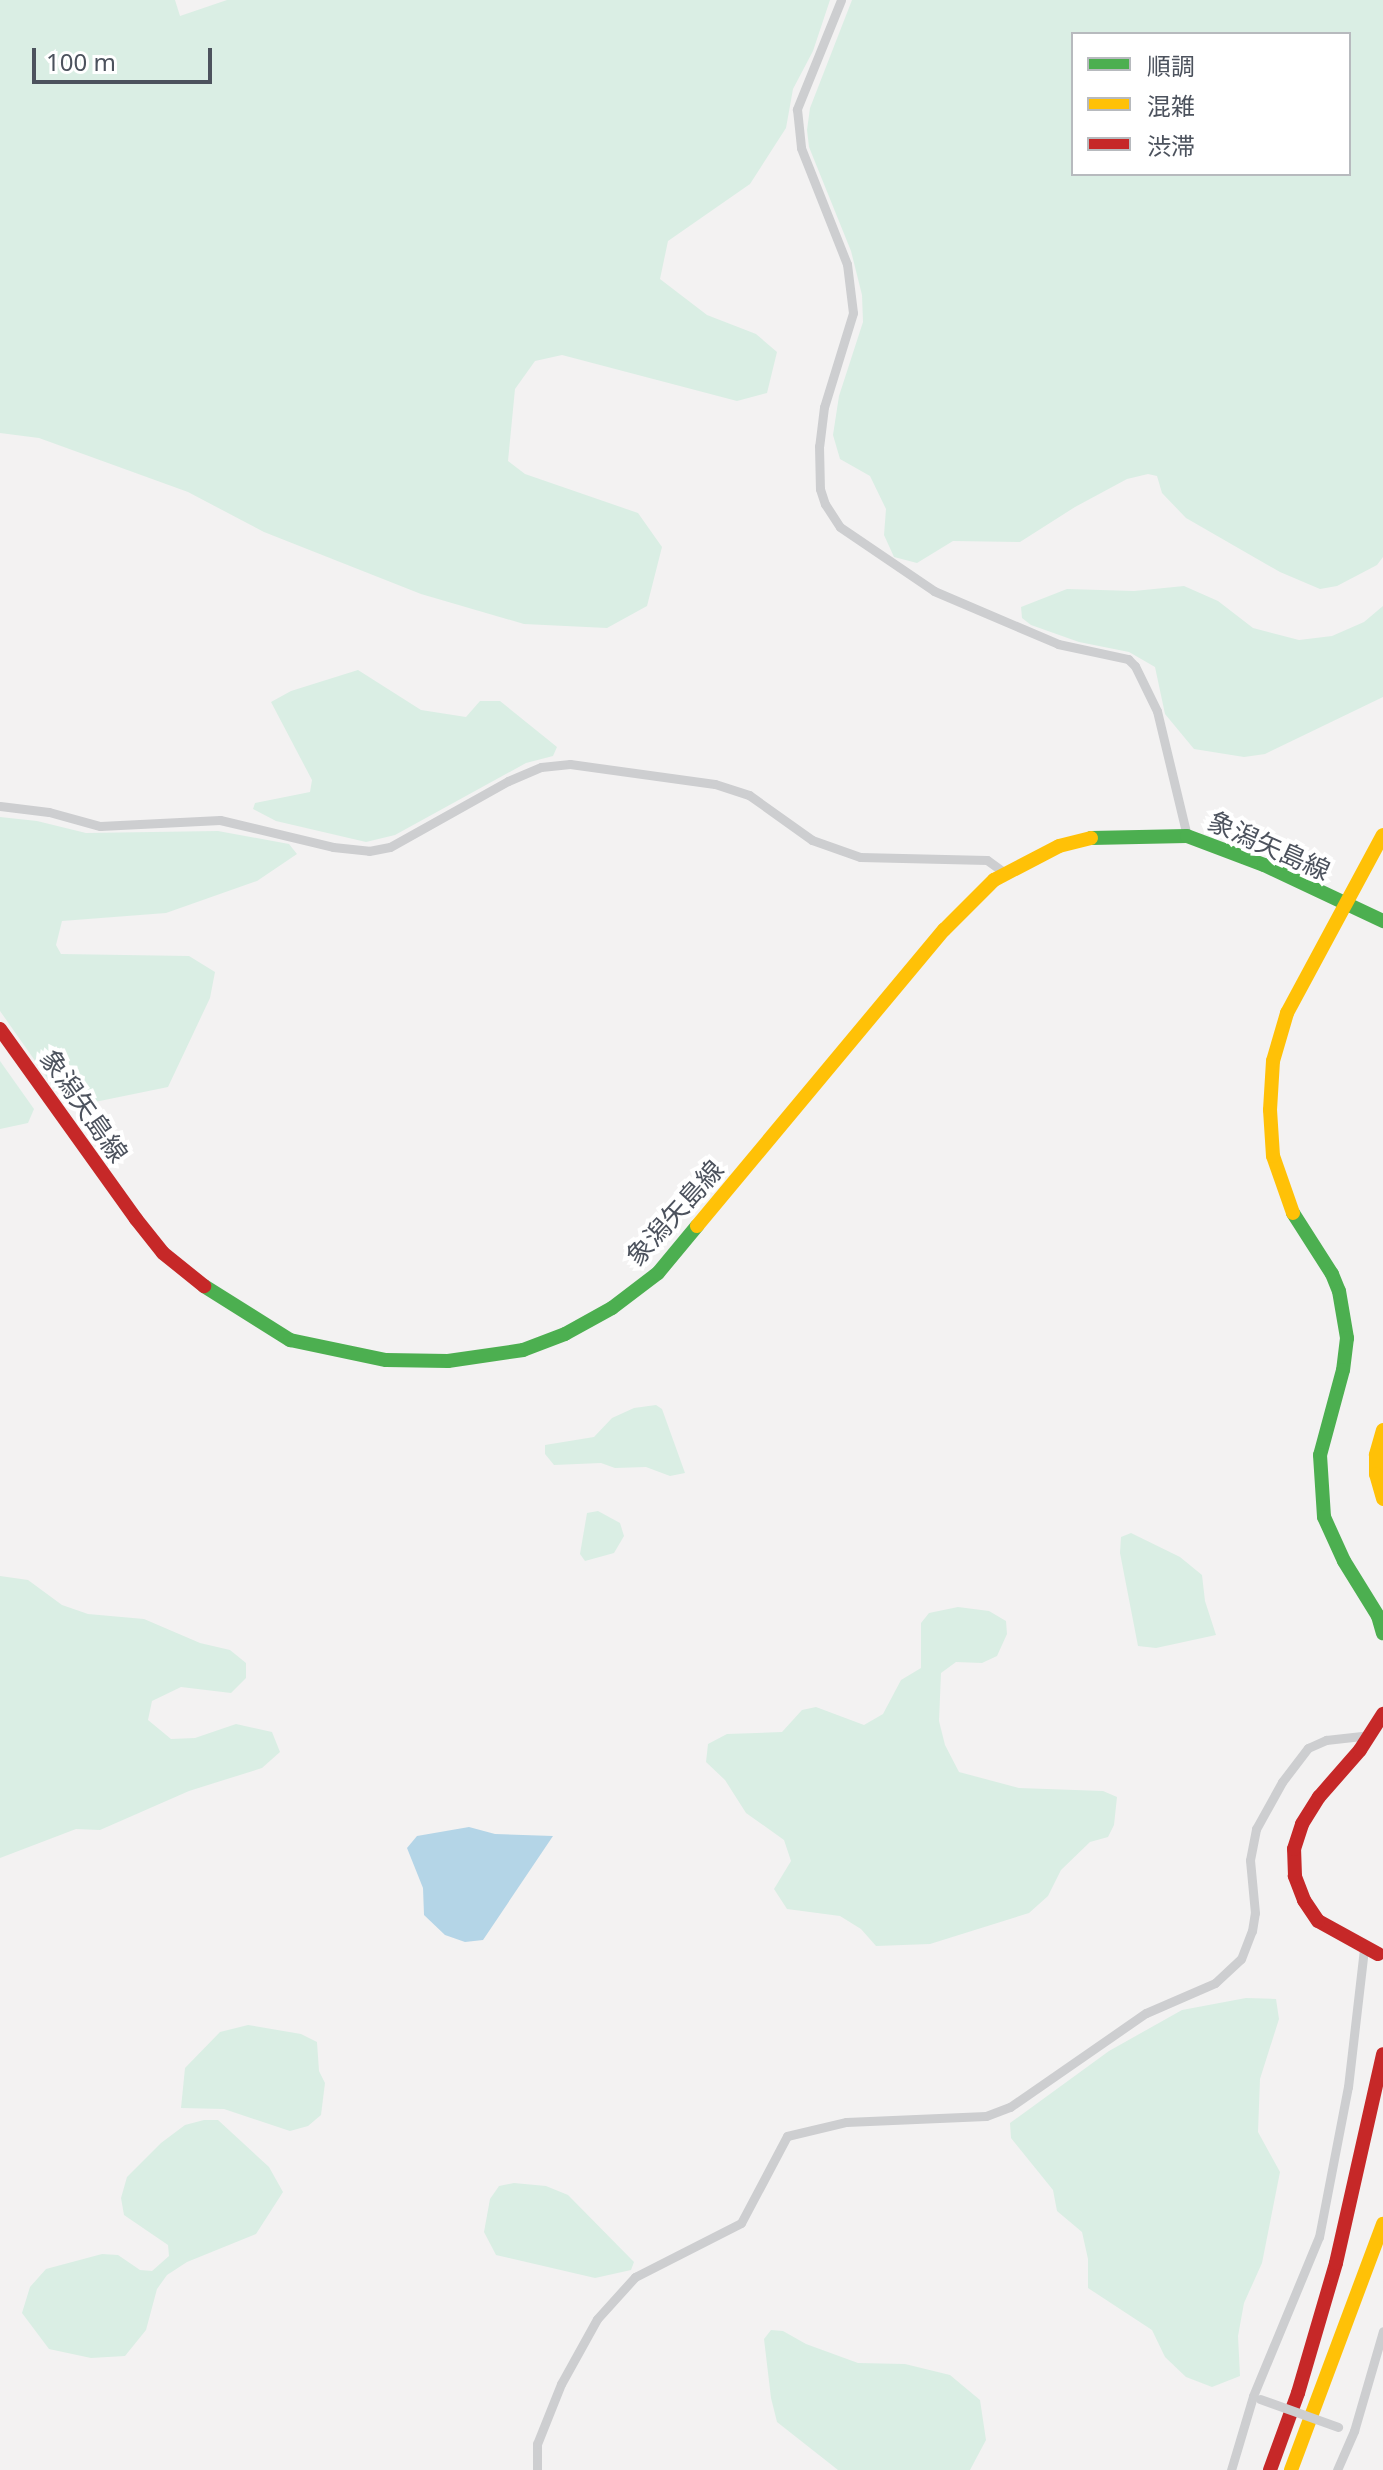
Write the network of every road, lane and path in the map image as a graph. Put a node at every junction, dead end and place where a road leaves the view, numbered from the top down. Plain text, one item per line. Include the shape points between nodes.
1 (841, 0) edge
2 (0, 806) edge
3 (1383, 835) edge
4 (1187, 836) junction
5 (1005, 873) junction
6 (1346, 906) junction
7 (1383, 921) edge
8 (0, 1029) edge
9 (1383, 1430) edge
10 (1383, 1499) edge
11 (1383, 1633) edge
12 (1383, 1714) edge
13 (1371, 1735) junction
14 (1371, 1952) joint
15 (1383, 2054) edge
16 (1383, 2224) edge
17 (1383, 2331) edge
18 (1257, 2397) junction
19 (1354, 2431) junction
20 (537, 2470) edge
21 (1231, 2470) edge
22 (1270, 2470) edge
23 (1291, 2470) edge
24 (1337, 2470) edge

1 - 4 street via 797,109 801,148 847,264 853,313 824,407 819,446 825,504 840,527 934,591 1058,644 1128,659 1157,711
2 - 5 street via 100,826 220,820 369,851 390,847 541,767 580,765 727,787 749,795 812,840 860,857 987,860
3 - 6 main road
4 - 5 main road, 象潟矢島線 via 1099,836 1059,846
4 - 6 main road, 象潟矢島線 via 1264,865
5 - 8 main road, 象潟矢島線 via 944,930 658,1273 612,1308 565,1334 488,1358 417,1363 319,1349 290,1340 232,1307 163,1253
6 - 7 main road, 象潟矢島線
6 - 11 main road via 1287,1013 1273,1061 1270,1110 1273,1156 1290,1208 1332,1274 1347,1338 1320,1455 1324,1517
9 - 10 main road via 1376,1474
12 - 13 main road
13 - 14 main road via 1319,1797 1294,1849 1295,1876 1318,1921
13 - 20 street via 1326,1740 1308,1748 1282,1782 1256,1829 1250,1860 1252,1931 1241,1959 1215,1983 1146,2013 1010,2107 986,2116 846,2122 787,2136 741,2223 635,2277 597,2319 561,2384 537,2444
14 - 18 street via 1319,2237
15 - 22 main road via 1336,2263
16 - 23 main road
17 - 19 street
18 - 19 street, bridge
18 - 21 street
19 - 24 street

